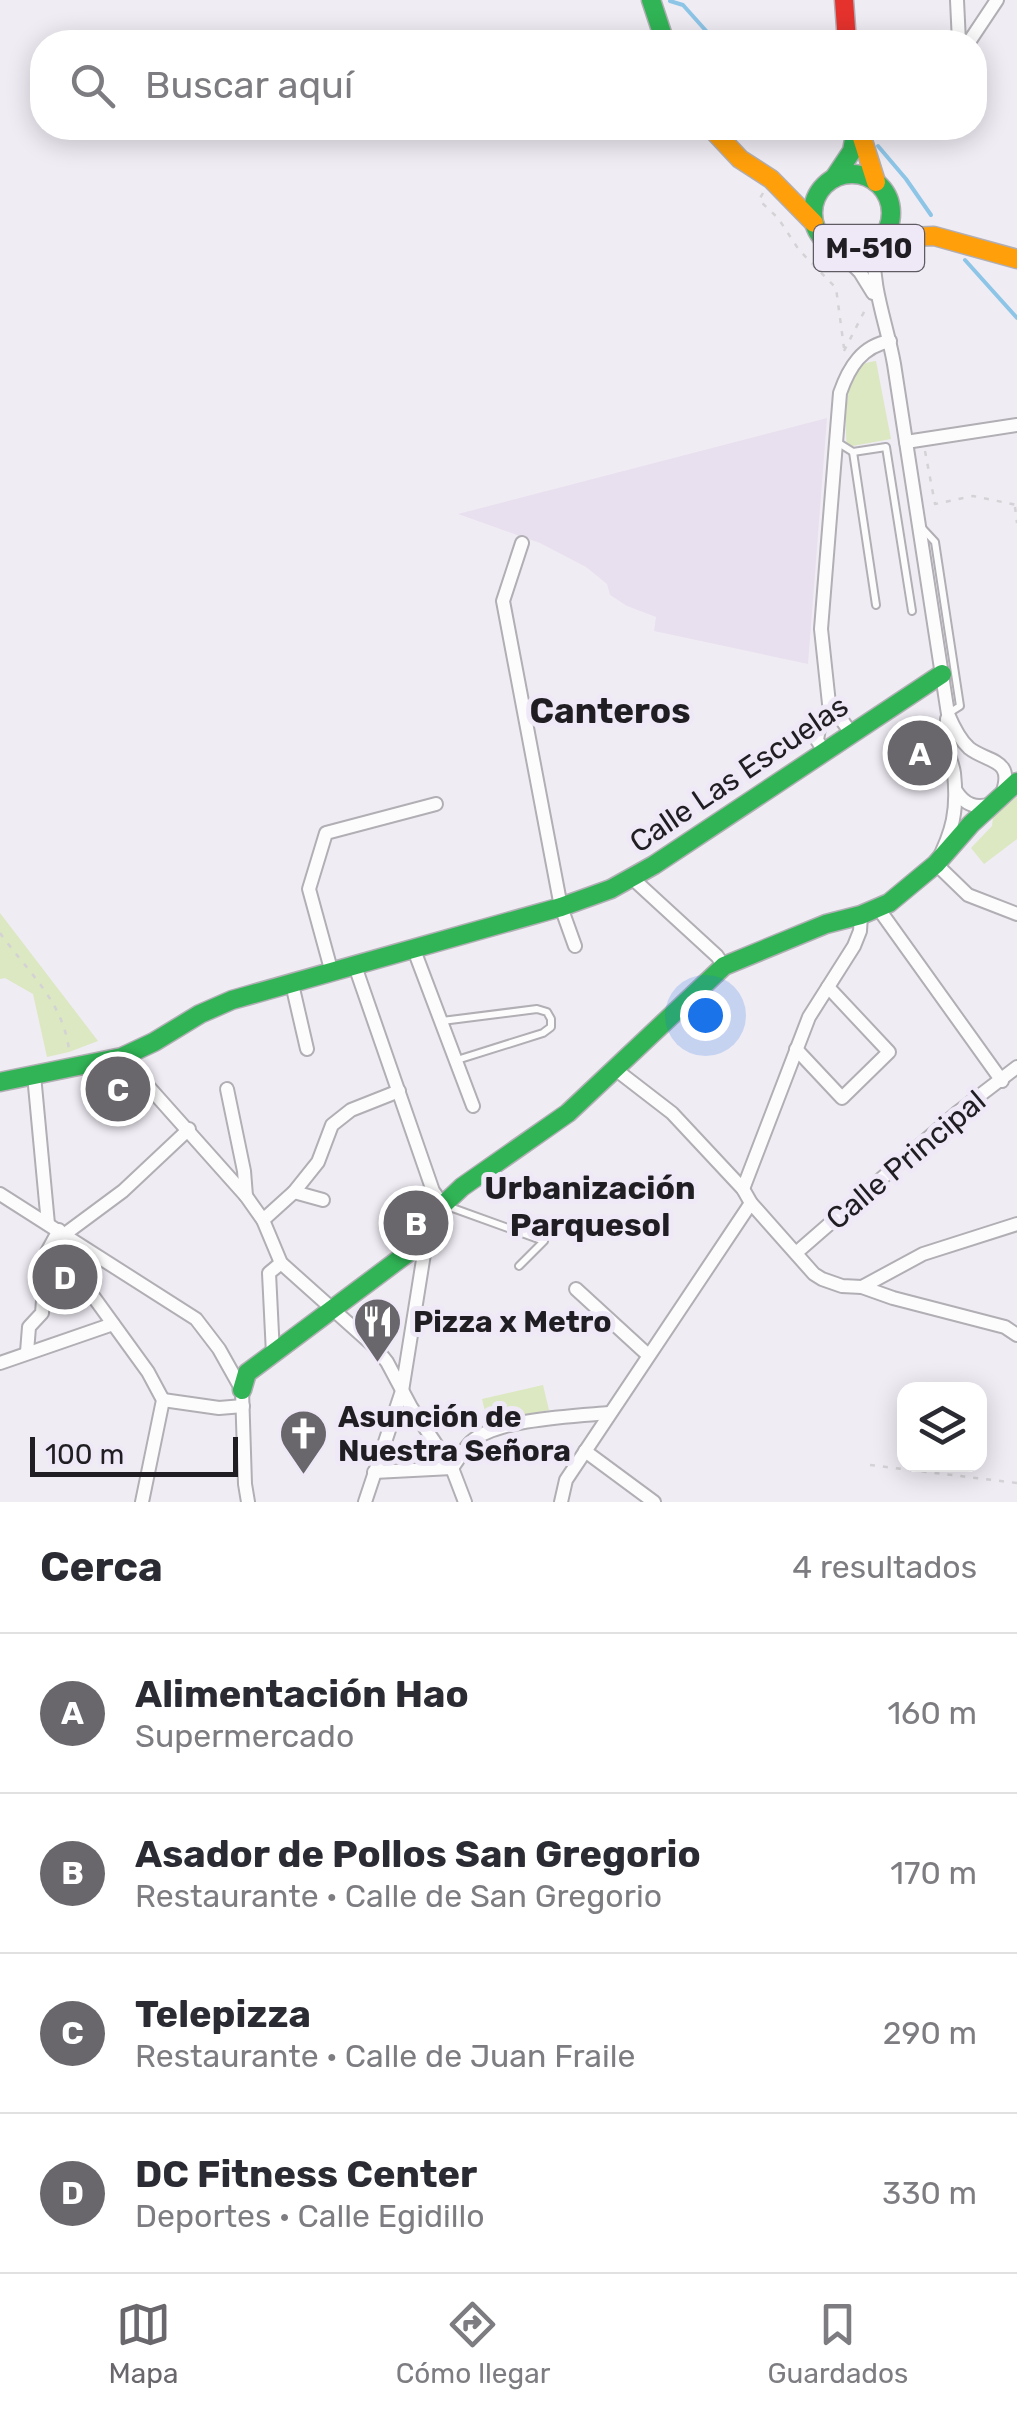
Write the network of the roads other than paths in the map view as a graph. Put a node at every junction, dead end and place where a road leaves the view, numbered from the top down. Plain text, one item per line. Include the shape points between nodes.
1 (652, 0) edge
2 (844, 0) edge
3 (957, 0) edge
4 (997, 0) edge
5 (661, 30) edge
6 (846, 30) edge
7 (958, 30) edge
8 (977, 30) edge
9 (722, 140) edge
10 (855, 140) edge
11 (862, 140) edge
12 (771, 179) junction
13 (830, 181) junction
14 (876, 182) junction
15 (889, 200) junction
16 (814, 223) junction
17 (934, 236) junction
18 (878, 242) junction
19 (838, 250) junction
20 (1017, 258) edge
21 (878, 299) junction
22 (890, 340) junction
23 (1017, 425) edge
24 (836, 441) junction
25 (906, 442) junction
26 (854, 452) junction
27 (919, 526) junction
28 (522, 543) dead end
29 (876, 606) dead end
30 (912, 612) dead end
31 (942, 674) junction
32 (830, 713) junction
33 (948, 714) junction
34 (850, 733) junction
35 (824, 751) junction
36 (980, 755) junction
37 (1001, 766) junction
38 (1017, 766) edge
39 (954, 774) junction
40 (956, 791) junction
41 (1004, 793) edge
42 (436, 804) dead end
43 (936, 864) junction
44 (632, 878) junction
45 (561, 907) junction
46 (862, 913) junction
47 (1017, 914) edge
48 (575, 946) dead end
49 (414, 950) junction
50 (355, 966) junction
51 (724, 966) junction
52 (332, 973) junction
53 (292, 984) junction
54 (828, 987) junction
55 (441, 1021) junction
56 (307, 1049) dead end
57 (796, 1049) junction
58 (122, 1057) junction
59 (456, 1060) junction
60 (1017, 1067) edge
61 (615, 1069) junction
62 (34, 1075) junction
63 (1002, 1081) junction
64 (0, 1082) edge
65 (226, 1089) dead end
66 (399, 1091) junction
67 (473, 1106) dead end
68 (189, 1130) junction
69 (742, 1190) junction
70 (294, 1192) junction
71 (0, 1194) edge
72 (246, 1196) junction
73 (323, 1200) dead end
74 (751, 1203) junction
75 (443, 1205) junction
76 (263, 1220) junction
77 (1017, 1224) edge
78 (57, 1230) junction
79 (427, 1234) junction
80 (796, 1254) junction
81 (281, 1263) junction
82 (519, 1266) dead end
83 (862, 1287) junction
84 (576, 1289) dead end
85 (332, 1311) junction
86 (113, 1324) junction
87 (1017, 1335) edge
88 (27, 1352) junction
89 (273, 1354) junction
90 (648, 1354) junction
91 (0, 1363) edge
92 (402, 1391) junction
93 (243, 1398) junction
94 (163, 1400) junction
95 (609, 1412) junction
96 (585, 1451) junction
97 (452, 1468) junction
98 (374, 1472) junction
99 (142, 1502) edge
100 (248, 1502) edge
101 (365, 1502) edge
102 (465, 1502) edge
103 (561, 1502) edge
104 (654, 1502) edge

1 - 5 street
2 - 6 street
3 - 7 street
4 - 8 street
9 - 12 street, M-510
10 - 13 street
11 - 14 street
12 - 13 street, M-510 via 800,186
12 - 16 street, M-510
13 - 14 street, M-510 via 860,175
13 - 16 street, M-510 via 816,198
14 - 15 street, M-510
15 - 17 street, M-510
15 - 18 street, M-510 via 890,220
16 - 19 street, M-510 via 822,240
17 - 18 street, M-510
17 - 20 street, M-510
18 - 19 street, M-510 via 856,252
18 - 21 street via 872,268
19 - 21 street
21 - 22 street
22 - 24 street via 864,351 847,375
22 - 25 street
23 - 25 street
24 - 26 lane
24 - 32 street via 822,629
25 - 27 street
26 - 29 lane
26 - 30 lane via 886,447
27 - 31 street
27 - 33 lane via 935,542 952,649 960,706
28 - 45 street via 502,601
31 - 33 street
31 - 34 street, Calle Las Escuelas
32 - 34 street
32 - 35 street via 820,722
33 - 36 street via 966,746
33 - 39 street
34 - 35 street, Calle Las Escuelas
35 - 44 street, Calle Las Escuelas
36 - 37 street
36 - 39 street via 968,757
37 - 38 street
37 - 41 street
39 - 40 street
40 - 41 street via 967,804 983,806
40 - 43 street via 953,828
41 - 43 street
42 - 52 street via 326,833 309,889
43 - 46 street via 903,893
43 - 47 street via 968,895
44 - 45 street, Calle Las Escuelas
44 - 51 street
45 - 48 street
45 - 49 street, Calle Las Escuelas
46 - 51 street
46 - 54 street via 858,939
46 - 63 street
49 - 50 street, Calle Las Escuelas
49 - 55 street
50 - 52 street, Calle Las Escuelas
50 - 66 street
51 - 61 street
52 - 53 street, Calle Las Escuelas
53 - 56 street
53 - 58 street, Calle Las Escuelas via 214,1008
54 - 57 street
54 - 57 street via 889,1052 842,1098
55 - 59 street
55 - 59 lane via 537,1009 551,1019 544,1033
57 - 69 street
58 - 62 street, Calle Las Escuelas
58 - 68 street
59 - 67 street
60 - 63 street, Calle Principal
61 - 69 street via 672,1113
61 - 75 street via 554,1124
62 - 64 street, Calle Las Escuelas
62 - 78 street
63 - 80 street, Calle Principal
65 - 72 street
66 - 70 street via 350,1110 332,1125 318,1162
66 - 75 street
68 - 72 street
68 - 78 street via 123,1191
69 - 74 street
70 - 73 street
70 - 76 street
71 - 78 street
72 - 76 street
74 - 80 street
74 - 90 street
75 - 79 street
75 - 82 lane via 544,1241
76 - 81 street
77 - 83 street via 922,1254
78 - 86 street via 77,1274
78 - 88 street via 47,1252 42,1313 28,1327
78 - 93 street via 196,1319 220,1349
79 - 85 street
79 - 92 street
80 - 83 street via 822,1279
81 - 85 street
81 - 89 street via 269,1273
83 - 87 street via 1005,1326
84 - 90 street
85 - 89 street
85 - 92 street via 375,1348
86 - 88 street
86 - 94 street
88 - 91 street
89 - 93 street via 247,1373
90 - 95 street
92 - 97 street
92 - 98 street
93 - 94 street via 218,1408
93 - 100 street
94 - 99 street
95 - 96 street
95 - 97 street via 491,1431 472,1442
96 - 103 street
96 - 104 street
97 - 98 street
97 - 102 street
98 - 101 street

